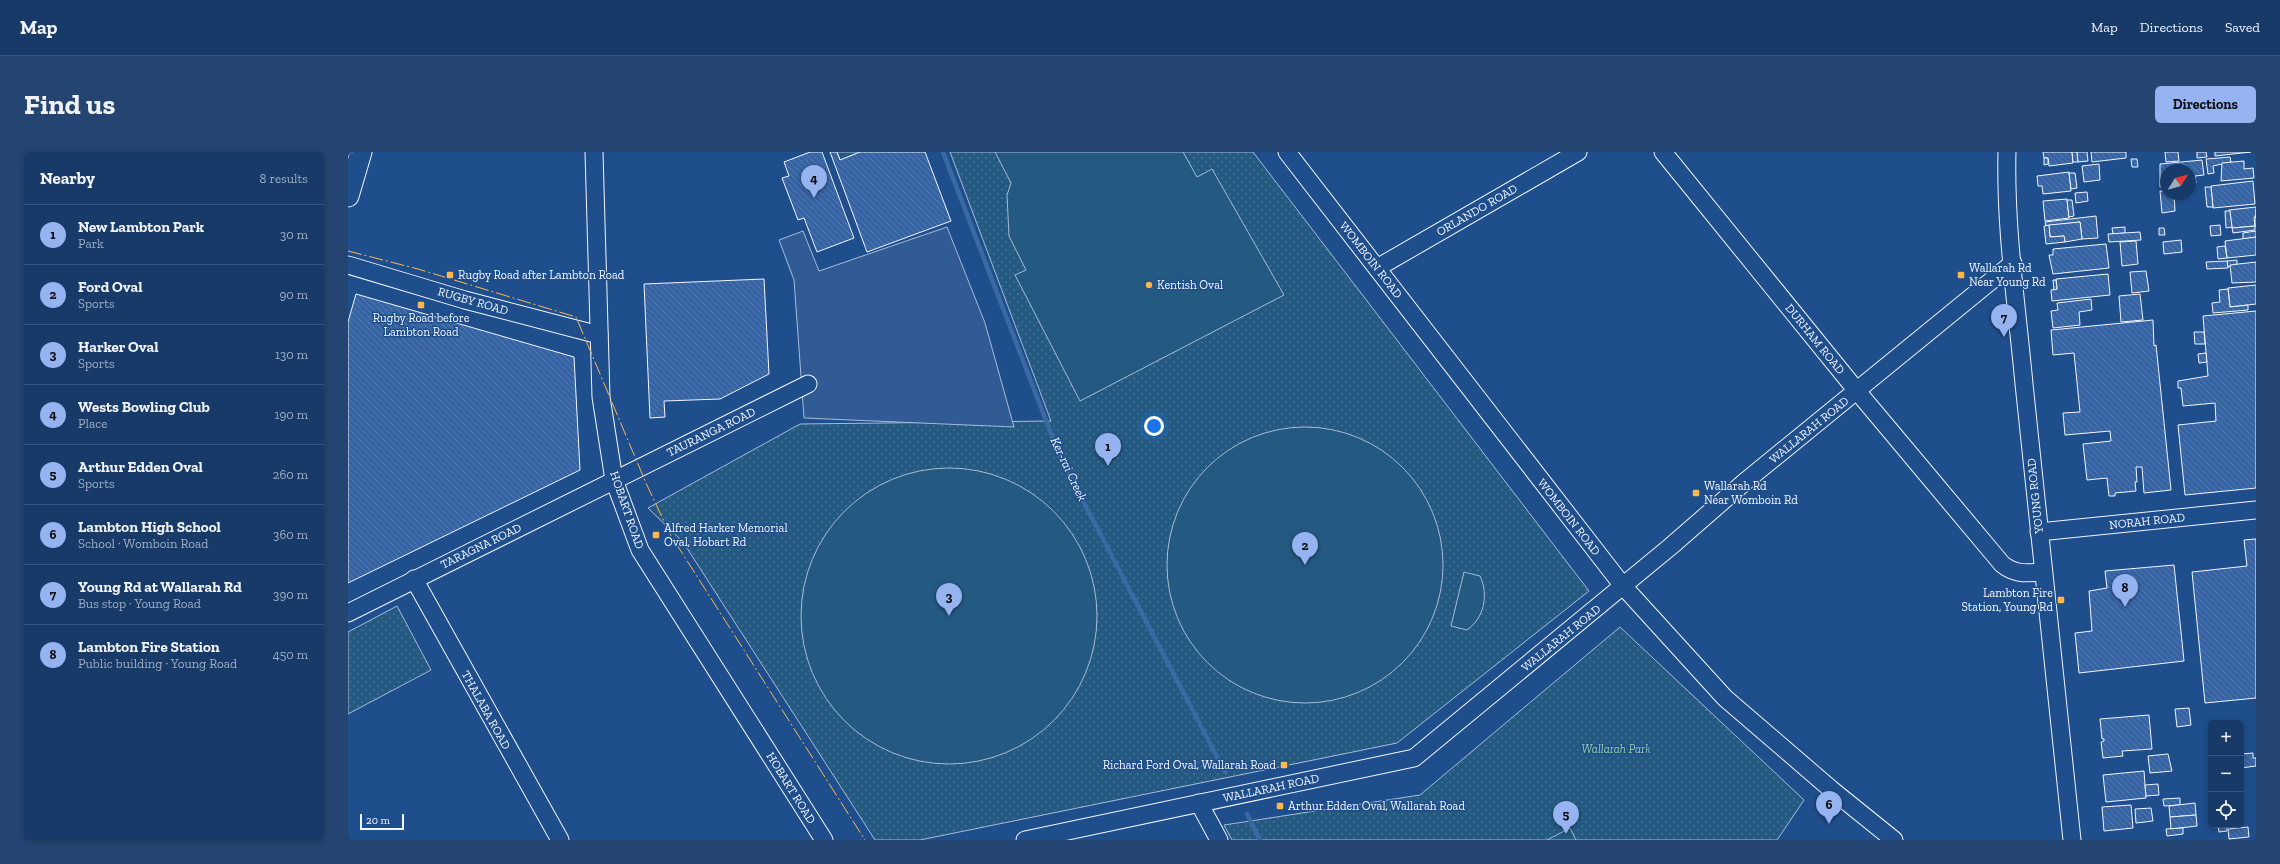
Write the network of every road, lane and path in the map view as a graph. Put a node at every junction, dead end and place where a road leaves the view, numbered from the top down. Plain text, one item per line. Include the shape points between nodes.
1 (361, 152) edge
2 (594, 152) edge
3 (1287, 152) edge
4 (1578, 152) edge
5 (1663, 152) edge
6 (2007, 152) edge
7 (348, 196) edge
8 (2013, 263) junction
9 (348, 265) edge
10 (1377, 268) junction
11 (599, 335) junction
12 (808, 384) dead end
13 (1857, 391) junction
14 (614, 480) junction
15 (2256, 510) edge
16 (2039, 532) junction
17 (2044, 572) junction
18 (414, 579) junction
19 (1623, 586) junction
20 (348, 613) edge
21 (1199, 803) junction
22 (560, 840) edge
23 (824, 840) edge
24 (1025, 840) edge
25 (1219, 840) edge
26 (1894, 840) edge
27 (2072, 840) edge

1 - 7 main road
2 - 11 street, HOBART ROAD
3 - 10 street, WOMBOIN ROAD
4 - 10 street, ORLANDO ROAD
5 - 13 street, DURHAM ROAD
6 - 8 street, YOUNG ROAD via 2006,178
8 - 13 street, WALLARAH ROAD
8 - 16 street, YOUNG ROAD
9 - 11 street, RUGBY ROAD via 465,300
10 - 19 street, WOMBOIN ROAD
11 - 14 street, HOBART ROAD via 602,397
12 - 14 street, TAURANGA ROAD
13 - 17 street, DURHAM ROAD via 2002,564 2011,571
13 - 19 street, WALLARAH ROAD via 1747,480
14 - 18 street, TARAGNA ROAD
14 - 23 street, HOBART ROAD via 640,550
15 - 16 street, NORAH ROAD
16 - 17 street, YOUNG ROAD
17 - 27 street, YOUNG ROAD
18 - 20 street, TARAGNA ROAD
18 - 22 street, THALABA ROAD
19 - 21 street, WALLARAH ROAD via 1414,758
19 - 26 street, WOMBOIN ROAD via 1725,698
21 - 24 street, WALLARAH ROAD
21 - 25 street

